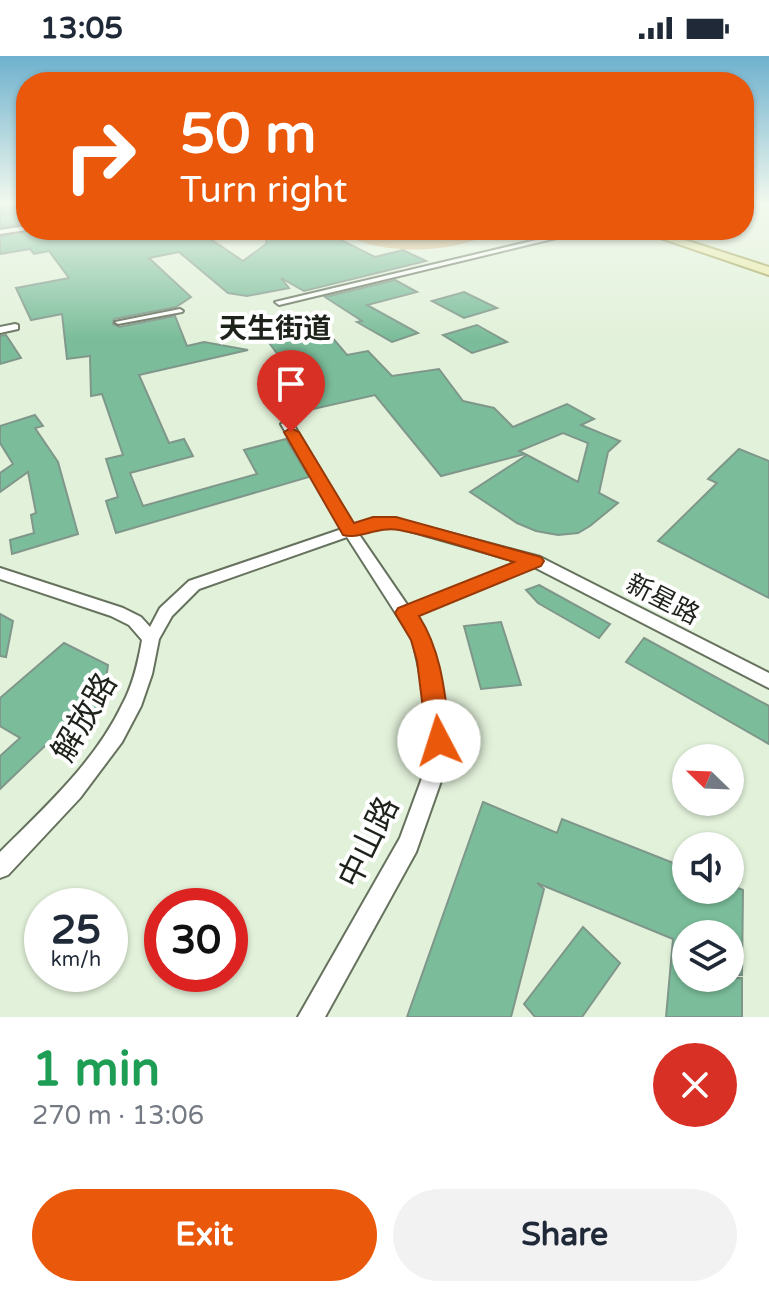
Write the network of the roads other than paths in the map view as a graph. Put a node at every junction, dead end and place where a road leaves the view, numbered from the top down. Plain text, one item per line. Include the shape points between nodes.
1 (506, 249) edge
2 (705, 249) edge
3 (713, 249) edge
4 (769, 268) edge
5 (279, 302) dead end
6 (180, 311) dead end
7 (118, 322) dead end
8 (15, 327) dead end
9 (0, 330) edge
10 (289, 428) dead end
11 (350, 531) junction
12 (535, 561) junction
13 (0, 573) edge
14 (406, 613) junction
15 (151, 639) junction
16 (769, 681) edge
17 (0, 867) edge
18 (311, 1017) edge

1 - 5 street
2 - 4 main road
3 - 4 main road
6 - 7 street
8 - 9 street
10 - 11 street, 中山路
11 - 12 street, 新星路 via 396,523
11 - 14 street, 中山路
11 - 15 street, 新星路 via 194,585 166,612
12 - 14 street
12 - 16 street, 新星路
13 - 15 street via 117,612 135,621
14 - 18 street, 中山路 via 421,639 435,701 439,741 431,781 408,844
15 - 17 street, 解放路 via 148,664 128,717 85,780

